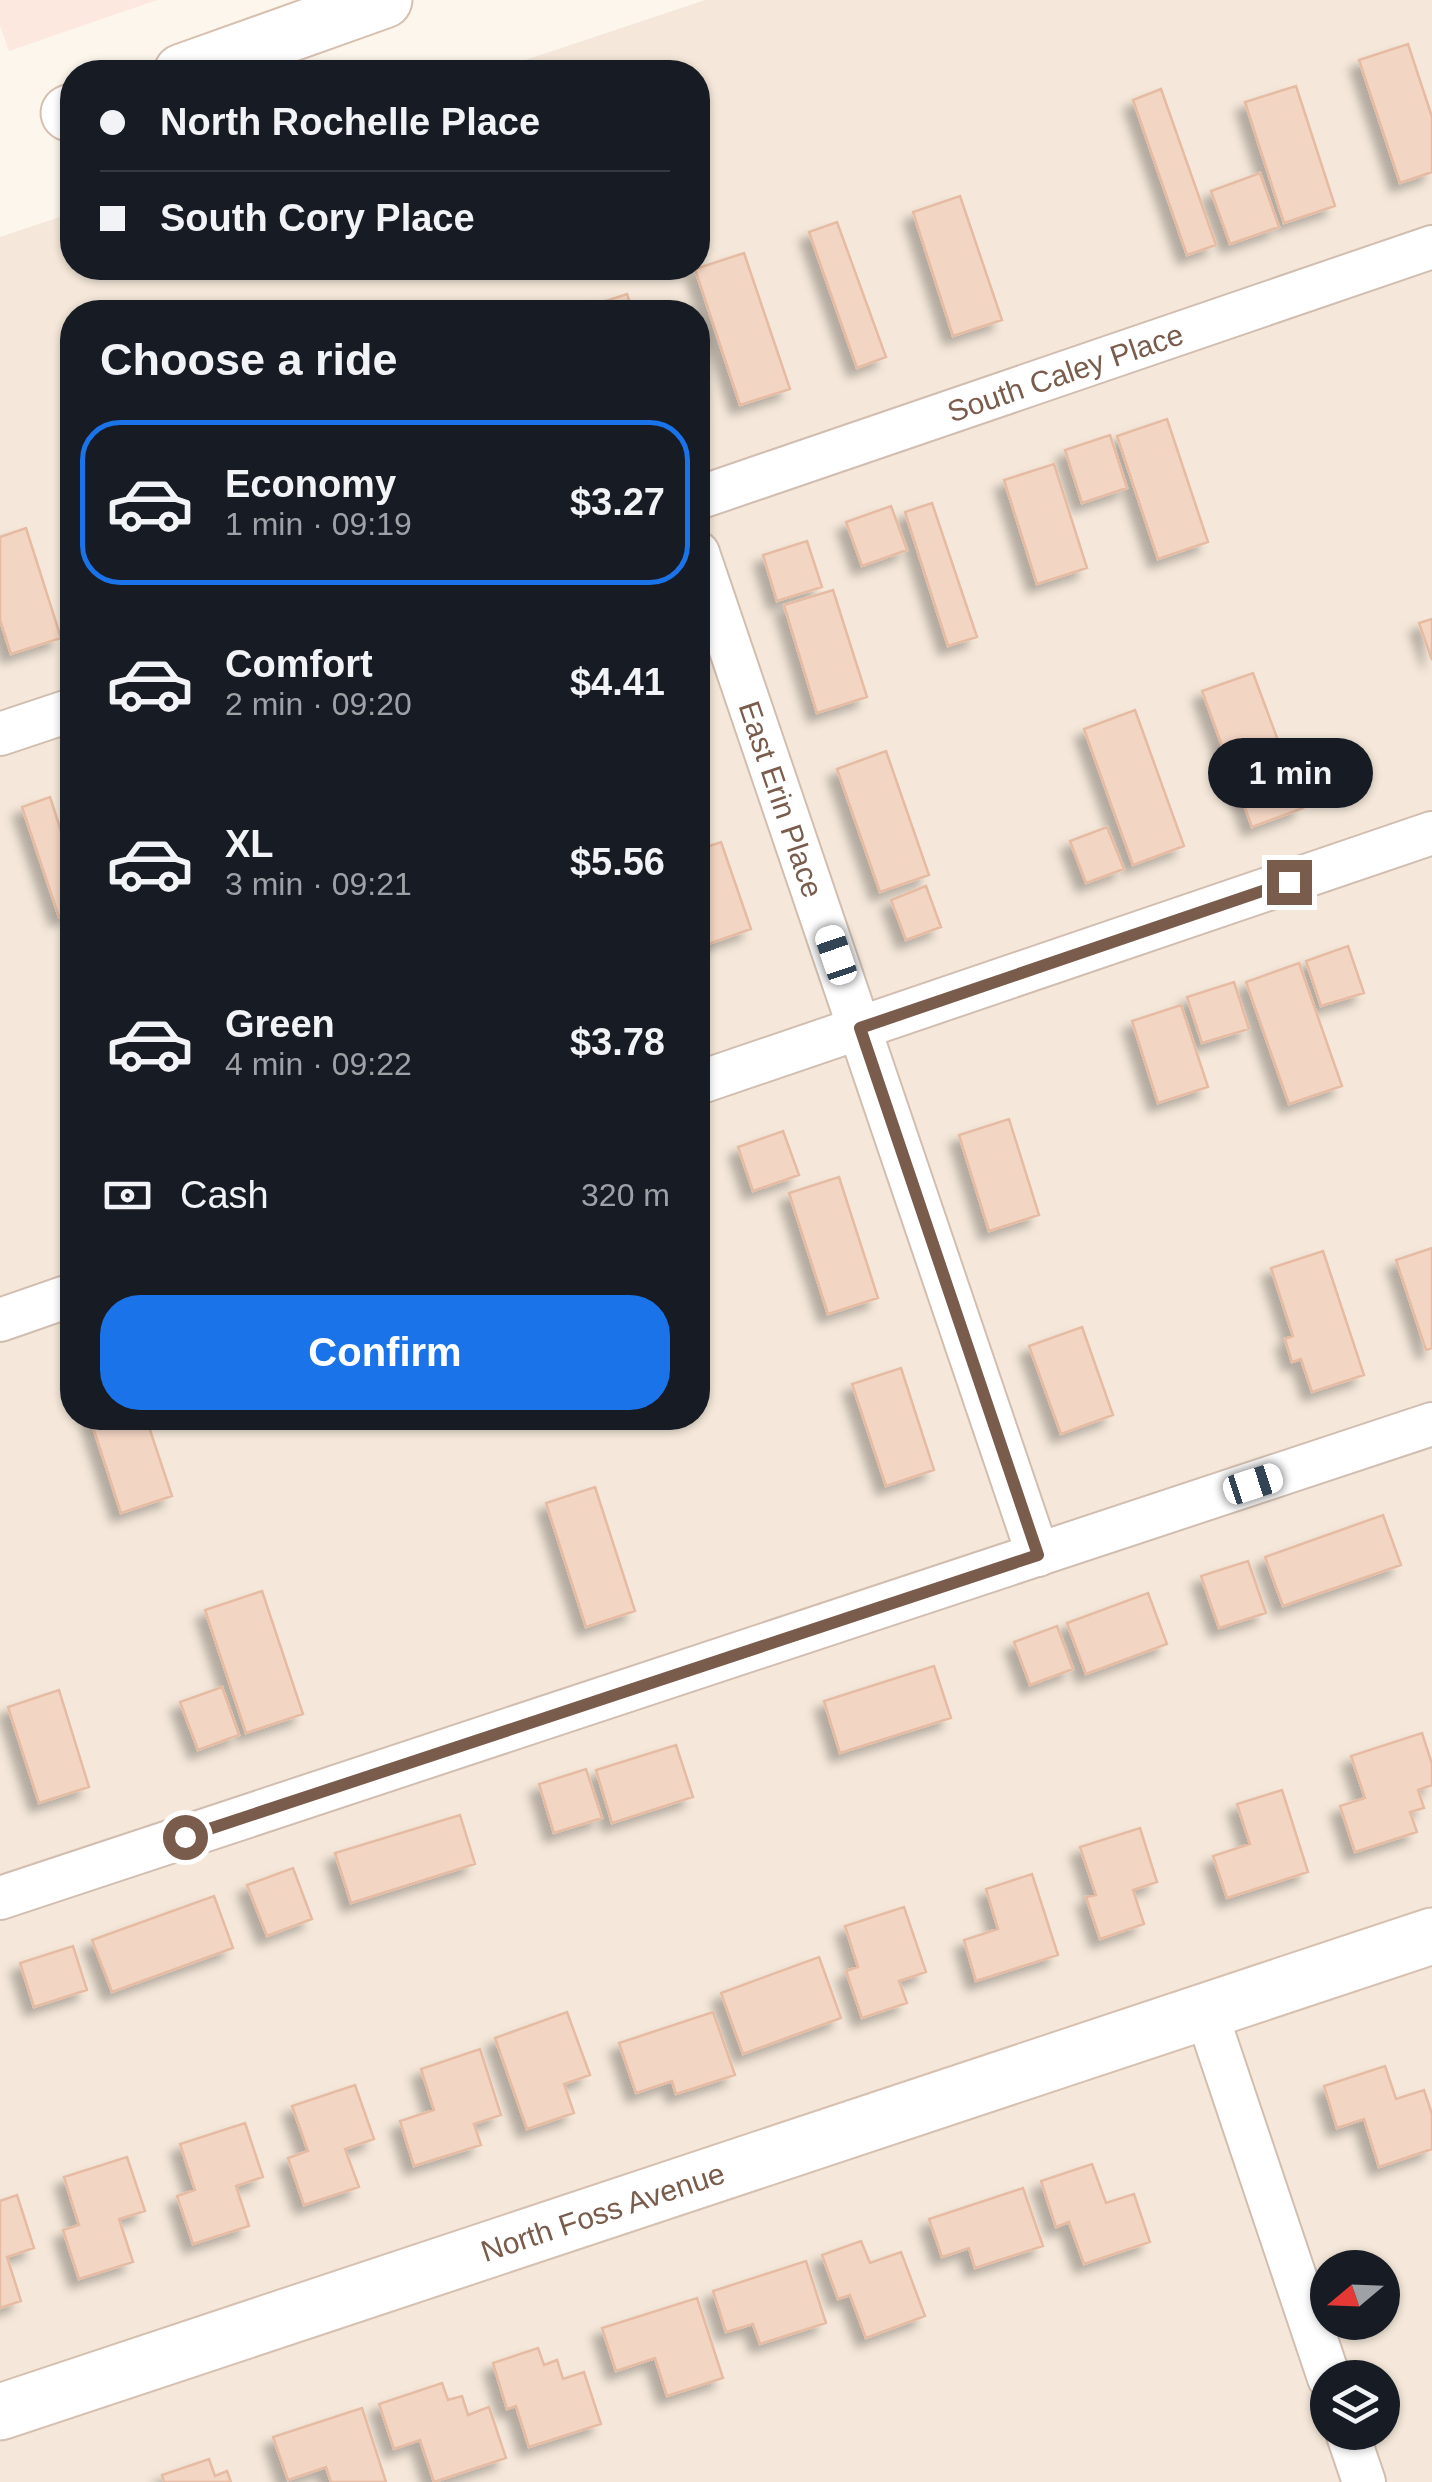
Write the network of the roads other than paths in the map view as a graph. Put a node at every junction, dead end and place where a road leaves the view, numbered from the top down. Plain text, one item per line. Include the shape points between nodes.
1 (384, 0) edge
2 (216, 60) edge
3 (1432, 248) edge
4 (710, 494) edge
5 (710, 588) edge
6 (60, 714) edge
7 (0, 734) edge
8 (1432, 833) edge
9 (860, 1028) junction
10 (710, 1079) edge
11 (60, 1300) edge
12 (0, 1320) edge
13 (1432, 1424) edge
14 (1038, 1555) junction
15 (0, 1898) edge
16 (1432, 1936) edge
17 (1206, 2012) junction
18 (1323, 2360) edge
19 (0, 2412) edge
20 (1353, 2450) edge
21 (1364, 2482) edge

1 - 2 street
3 - 4 street, South Caley Place
5 - 9 street, East Erin Place
6 - 7 street
8 - 9 street
9 - 10 street
9 - 14 street, East Erin Place
11 - 12 street
13 - 14 street
14 - 15 street
16 - 17 street, North Foss Avenue
17 - 18 street
17 - 19 street, North Foss Avenue
20 - 21 street

